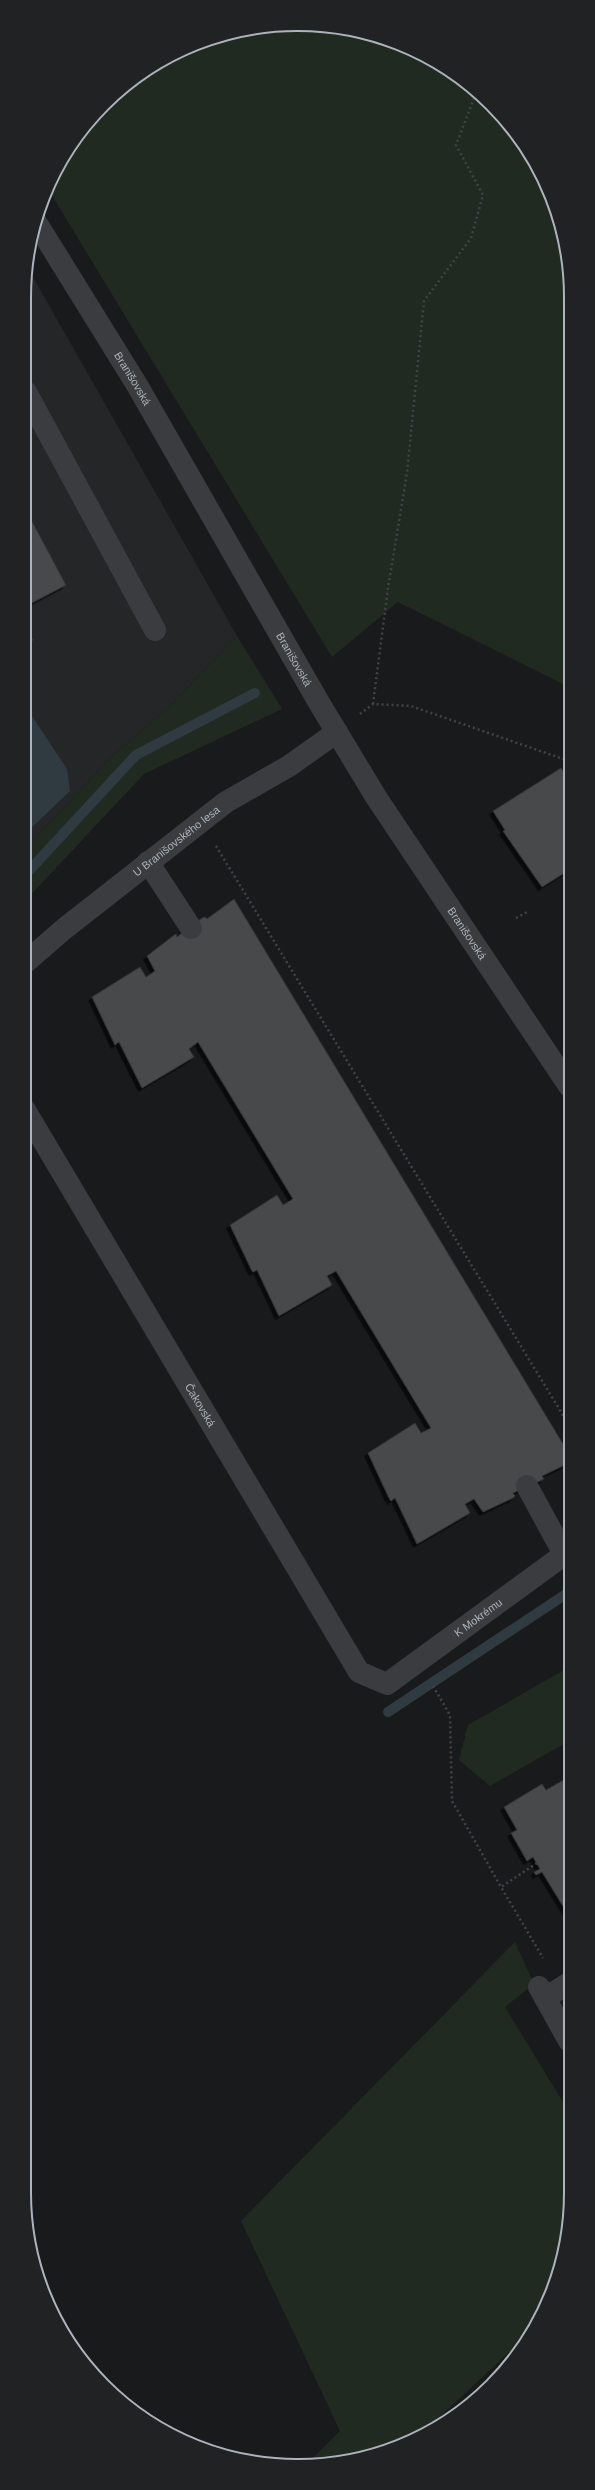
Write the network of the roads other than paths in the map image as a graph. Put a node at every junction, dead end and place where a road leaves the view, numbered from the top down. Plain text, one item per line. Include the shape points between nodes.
1 (40, 229) edge
2 (31, 401) edge
3 (155, 630) dead end
4 (337, 732) junction
5 (148, 862) junction
6 (191, 928) dead end
7 (31, 958) edge
8 (564, 1079) edge
9 (31, 1120) edge
10 (527, 1486) dead end
11 (564, 1549) edge
12 (564, 1553) edge
13 (388, 1684) joint
14 (554, 1989) edge
15 (564, 2028) edge

1 - 4 street, Branišovská via 137,385
2 - 3 street
4 - 5 street, U Branišovského lesa via 289,766 226,802
4 - 8 street, Branišovská via 376,797
5 - 6 street
5 - 7 street, U Branišovského lesa
9 - 13 street, Čakovská via 359,1672
10 - 11 street
12 - 13 street, K Mokrému
14 - 15 street

